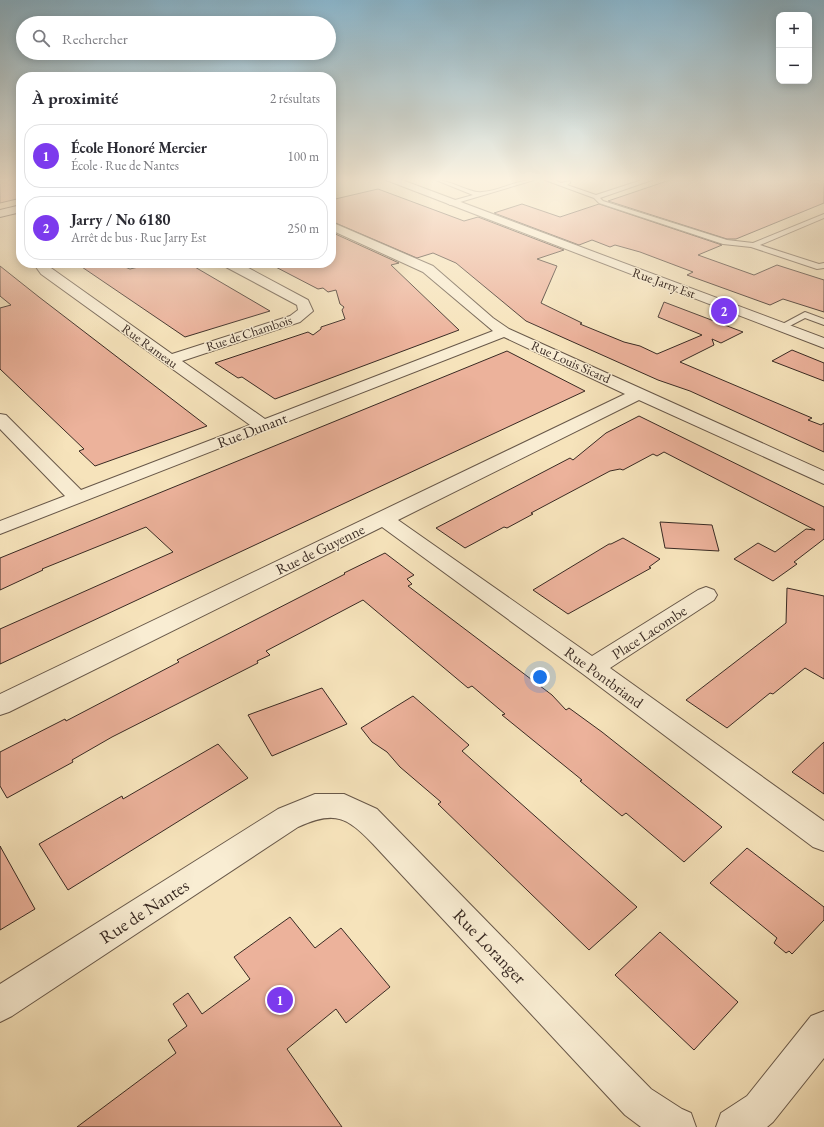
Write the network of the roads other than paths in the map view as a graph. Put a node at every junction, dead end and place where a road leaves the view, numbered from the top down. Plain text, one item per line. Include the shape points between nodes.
1 (346, 233) edge
2 (527, 233) edge
3 (699, 233) edge
4 (785, 233) edge
5 (752, 245) junction
6 (824, 265) edge
7 (44, 268) edge
8 (238, 268) edge
9 (824, 322) edge
10 (781, 327) junction
11 (504, 332) junction
12 (824, 343) edge
13 (169, 360) junction
14 (640, 393) junction
15 (0, 419) edge
16 (263, 426) junction
17 (824, 478) edge
18 (76, 498) junction
19 (382, 518) junction
20 (0, 528) edge
21 (706, 595) dead end
22 (592, 668) junction
23 (0, 705) edge
24 (288, 818) joint
25 (824, 838) edge
26 (0, 1004) edge
27 (824, 1029) edge
28 (677, 1127) edge
29 (735, 1127) edge

1 - 11 street, Rue Louis Sicard via 428,269
2 - 10 street, Rue Jarry Est
3 - 5 lane via 736,244
4 - 5 lane
5 - 6 lane via 820,267
7 - 13 street, Rue Rameau
8 - 13 street, Rue de Chambois via 303,303 306,311 295,319
9 - 10 lane via 805,315
10 - 12 street, Rue Jarry Est
11 - 14 street, Rue Louis Sicard
11 - 16 street, Rue Dunant
13 - 16 street, Rue Rameau
14 - 17 street, Rue Louis Sicard
14 - 19 street, Rue de Guyenne
15 - 18 street
16 - 18 street, Rue Dunant
18 - 20 street, Rue Dunant
19 - 22 street, Rue Pontbriand
19 - 23 street, Rue de Guyenne
21 - 22 street, Place Lacombe
22 - 25 street, Rue Pontbriand
24 - 26 street, Rue de Nantes
24 - 28 street, Rue Loranger via 315,806 344,806 367,818 638,1102 668,1124
27 - 29 street via 760,1109

